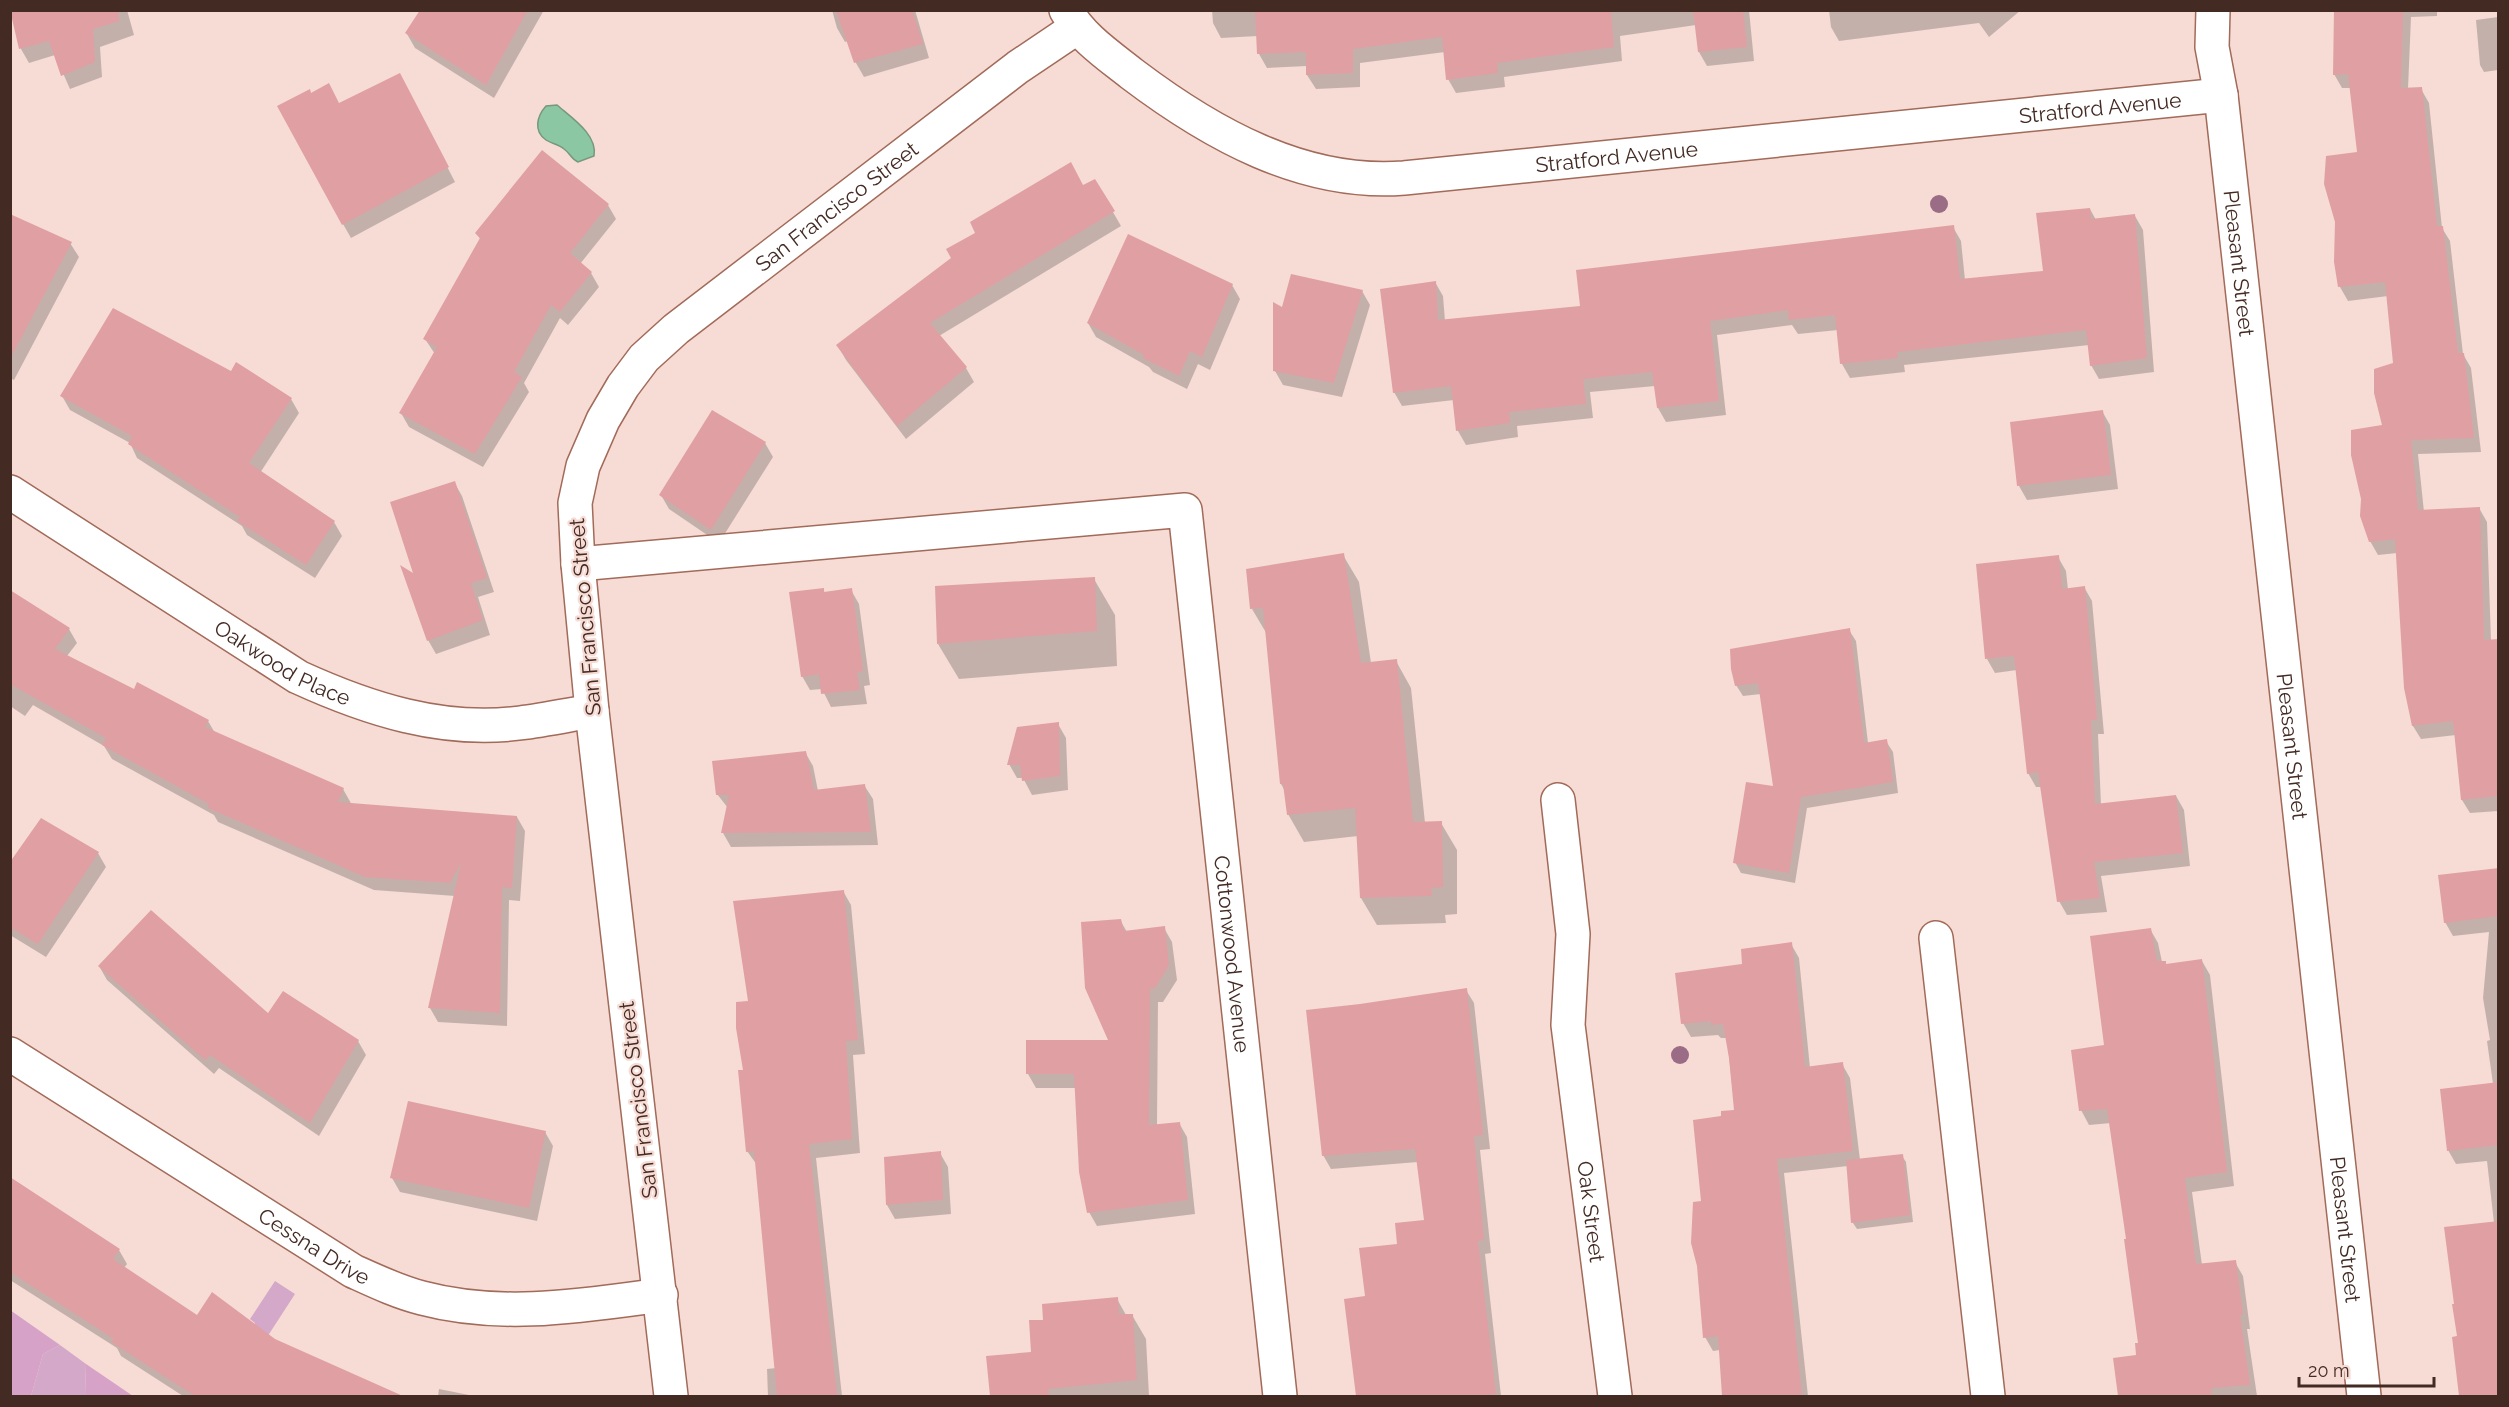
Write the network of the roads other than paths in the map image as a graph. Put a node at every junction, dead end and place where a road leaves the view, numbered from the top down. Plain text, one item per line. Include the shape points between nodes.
1 (2213, 10) edge
2 (1071, 19) edge
3 (2221, 95) junction
4 (10, 492) edge
5 (578, 564) junction
6 (592, 711) junction
7 (1558, 800) dead end
8 (1936, 938) dead end
9 (10, 1054) edge
10 (660, 1296) junction
11 (671, 1396) edge
12 (1280, 1396) edge
13 (1615, 1396) edge
14 (1988, 1396) edge
15 (2364, 1396) edge

1 - 3 street, Pleasant Street via 2212,47
2 - 3 street, Stratford Avenue via 1171,104 1220,133 1264,153 1353,179 1404,178
2 - 5 street, San Francisco Street via 1017,67 644,358 603,420 583,466 575,503
3 - 15 street, Pleasant Street
4 - 6 street, Oakwood Place via 298,676 344,698 412,718 490,725
5 - 6 street, San Francisco Street
5 - 12 street, Cottonwood Avenue via 1185,510
6 - 10 street, San Francisco Street
7 - 13 street, Oak Street via 1573,934 1568,1025
8 - 14 street
9 - 10 street, Cessna Drive via 353,1271 387,1286 420,1298 490,1310 542,1310
10 - 11 street, San Francisco Street

